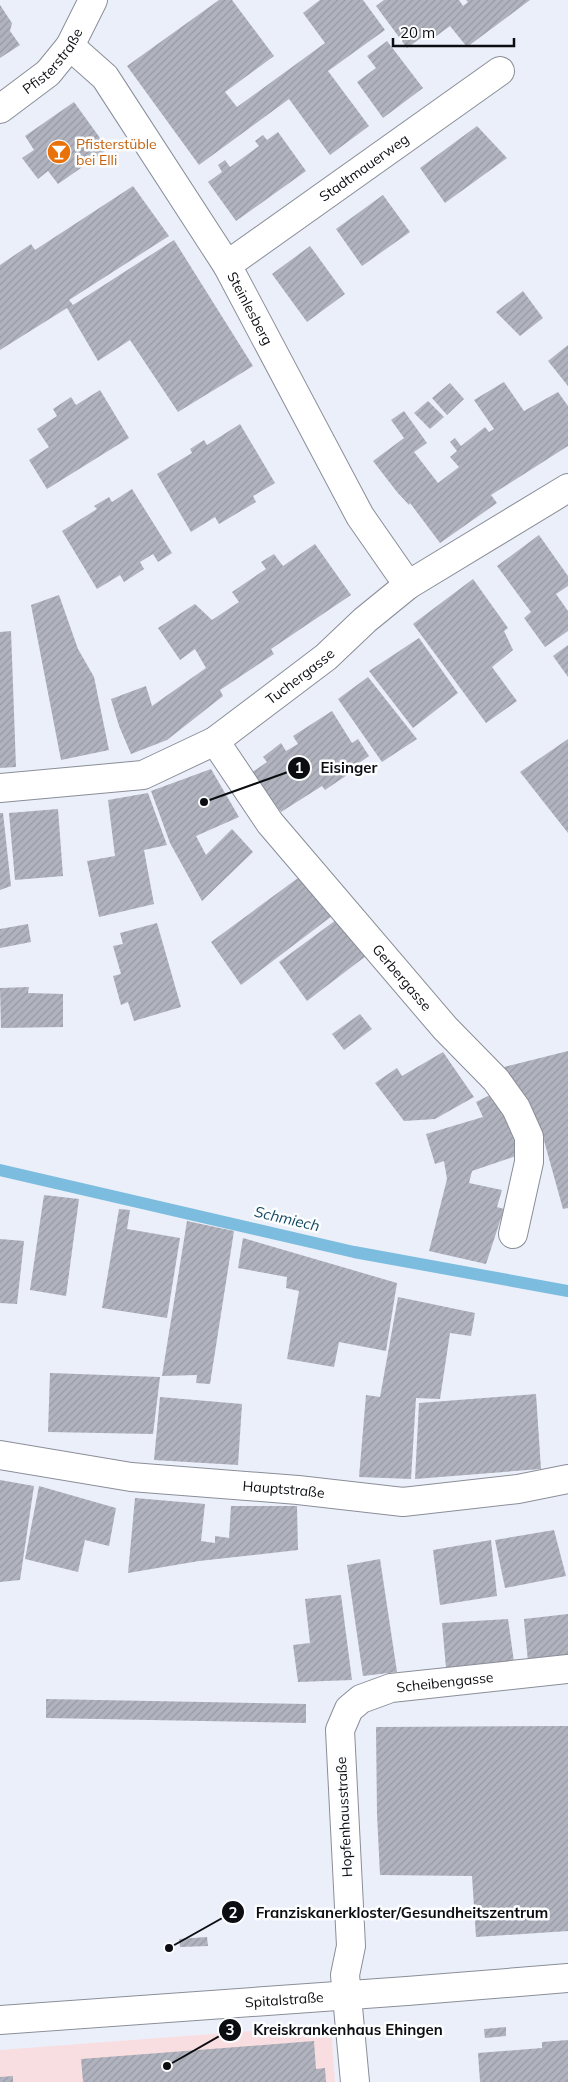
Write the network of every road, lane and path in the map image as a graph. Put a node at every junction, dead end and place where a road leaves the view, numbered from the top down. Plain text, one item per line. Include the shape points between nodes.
1 (93, 0) edge
2 (70, 46) junction
3 (500, 71) dead end
4 (0, 109) edge
5 (227, 265) junction
6 (568, 488) edge
7 (408, 585) junction
8 (215, 741) junction
9 (0, 788) edge
10 (513, 1234) dead end
11 (0, 1455) edge
12 (568, 1479) edge
13 (568, 1668) edge
14 (340, 1730) joint
15 (568, 1978) edge
16 (347, 1996) junction
17 (0, 2020) edge
18 (355, 2082) edge

1 - 2 street, Pfisterstraße
2 - 4 street, Pfisterstraße via 48,74
2 - 5 street, Steinlesberg via 105,77
3 - 5 street, Stadtmauerweg
5 - 7 street, Steinlesberg via 360,516
6 - 7 street, Tuchergasse
7 - 8 street, Tuchergasse via 326,657
8 - 9 street, Tuchergasse via 143,775
8 - 10 street, Gerbergasse via 270,824 445,1028 496,1080 516,1108 529,1137 529,1162
11 - 12 street, Hauptstraße via 131,1478 298,1490 403,1502 518,1489
13 - 14 street, Scheibengasse via 391,1688 361,1699 349,1709
14 - 16 street, Hopfenhausstraße via 351,1946 345,1975
15 - 16 street, Spitalstraße
16 - 17 street, Spitalstraße
16 - 18 street, Hopfenhausstraße

